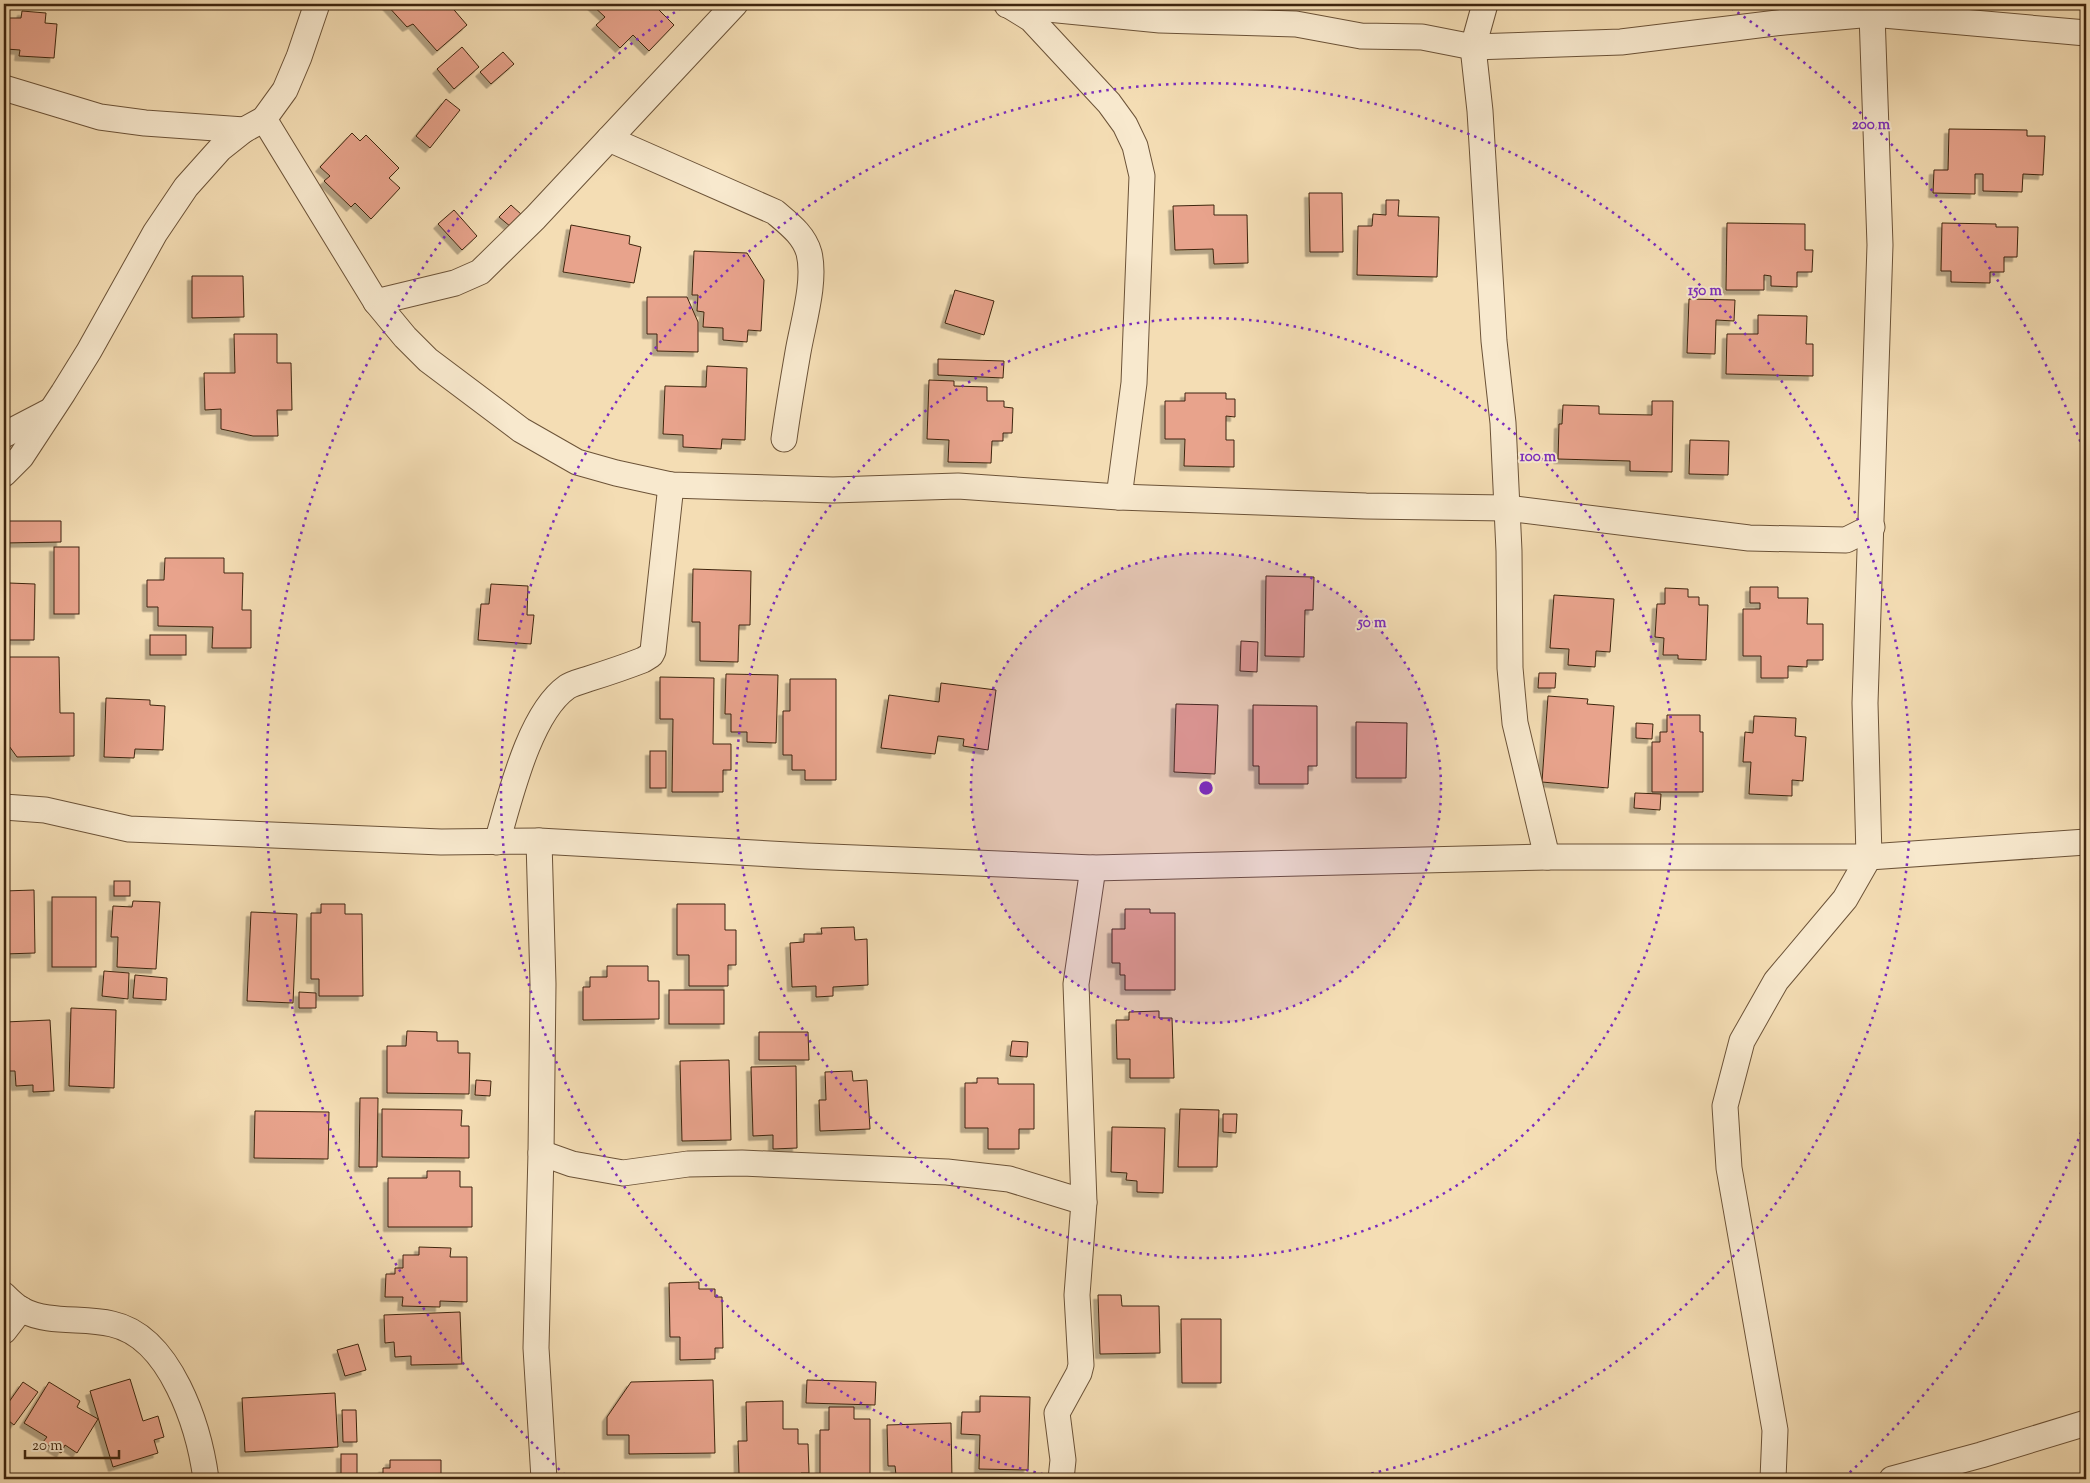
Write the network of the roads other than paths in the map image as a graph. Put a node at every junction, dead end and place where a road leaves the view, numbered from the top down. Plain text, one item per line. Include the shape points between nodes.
1 (317, 4) edge
2 (735, 4) edge
3 (1006, 4) edge
4 (1484, 4) edge
5 (1874, 9) edge
6 (2086, 33) edge
7 (1473, 47) junction
8 (4, 88) edge
9 (254, 124) junction
10 (609, 139) junction
11 (376, 302) junction
12 (49, 411) junction
13 (4, 435) edge
14 (784, 439) dead end
15 (4, 474) edge
16 (671, 485) junction
17 (1119, 497) junction
18 (1507, 508) junction
19 (1872, 527) junction
20 (4, 807) edge
21 (539, 841) junction
22 (497, 842) junction
23 (2086, 842) edge
24 (1547, 857) junction
25 (1869, 857) junction
26 (1093, 868) junction
27 (541, 1153) junction
28 (1084, 1202) junction
29 (12, 1302) edge
30 (4, 1331) edge
31 (2086, 1423) edge
32 (543, 1478) edge
33 (206, 1479) edge
34 (1061, 1479) edge
35 (1773, 1479) edge
36 (1892, 1479) edge

1 - 9 street via 285,90
2 - 10 street
3 - 7 street via 1160,20 1296,24 1360,36 1422,37
3 - 17 street via 1031,20 1109,103 1126,125 1142,176 1134,383
4 - 7 street
5 - 6 street
5 - 7 street via 1621,42
5 - 19 street via 1880,245
7 - 18 street
8 - 9 street via 100,117 146,123
9 - 11 street
9 - 12 street via 220,149 186,187 155,233 89,351
10 - 11 street via 480,272 455,284
10 - 14 street via 775,212 795,228 804,241 811,270
11 - 16 street via 404,337 428,360 520,430 577,462
12 - 13 street
12 - 15 street via 21,457
16 - 17 street via 833,490 958,486
16 - 22 street via 655,644 651,655 568,686 551,702 519,768
17 - 18 street
18 - 19 street via 1749,538 1846,540
18 - 24 street via 1510,668 1515,723
19 - 25 street via 1865,703
20 - 22 street via 45,810 129,829
21 - 22 street
21 - 26 street
21 - 27 street via 543,984
23 - 25 street
24 - 25 street
24 - 26 street
25 - 35 street via 1845,899 1776,981 1742,1041 1725,1106 1729,1168 1775,1430
26 - 28 street via 1076,984
27 - 28 street via 572,1164 623,1173 688,1164 742,1163 946,1172 1009,1179
27 - 32 street via 536,1348
28 - 34 street via 1077,1295 1081,1365 1057,1413
29 - 30 street
29 - 33 street via 38,1316 112,1324 132,1331 162,1358 190,1413
31 - 36 street

